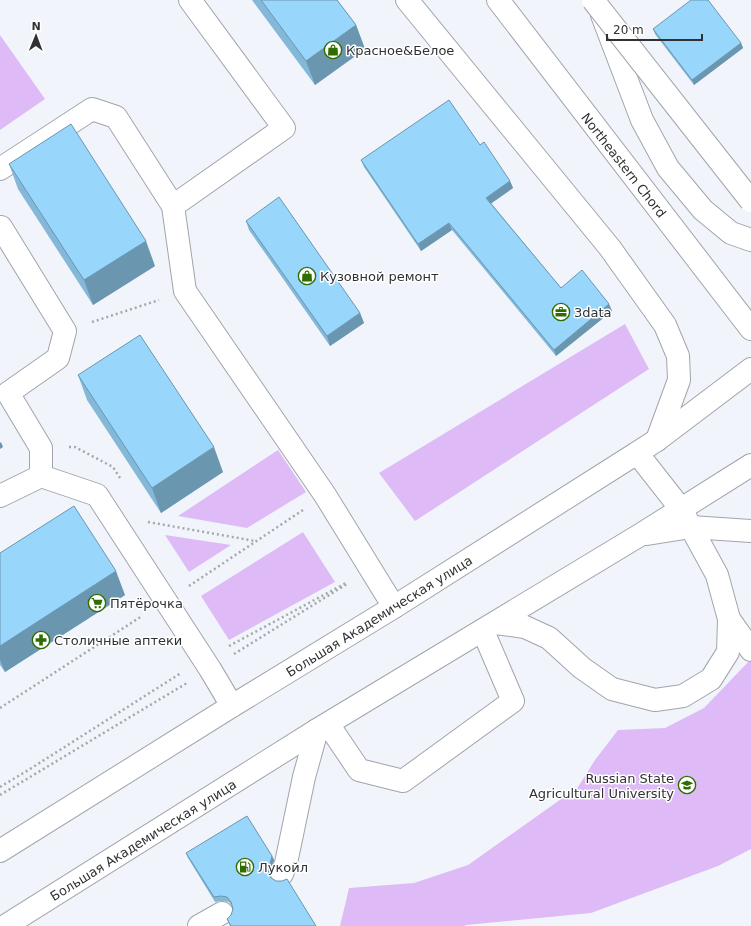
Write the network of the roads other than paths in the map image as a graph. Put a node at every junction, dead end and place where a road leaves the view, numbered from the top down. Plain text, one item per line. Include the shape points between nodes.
1 (190, 0) edge
2 (407, 0) edge
3 (498, 0) edge
4 (595, 0) edge
5 (0, 169) edge
6 (751, 201) edge
7 (172, 206) junction
8 (0, 227) edge
9 (751, 240) edge
10 (751, 329) edge
11 (748, 370) edge
12 (657, 440) junction
13 (637, 453) junction
14 (751, 465) edge
15 (41, 476) junction
16 (0, 496) edge
17 (686, 518) junction
18 (751, 531) edge
19 (394, 608) junction
20 (729, 619) junction
21 (488, 627) junction
22 (751, 650) edge
23 (232, 706) junction
24 (322, 727) junction
25 (0, 851) edge
26 (282, 874) dead end
27 (222, 913) dead end
28 (6, 926) edge
29 (199, 926) edge

1 - 7 main road via 284,128
2 - 12 main road via 610,248 665,325 678,356 679,380
3 - 10 main road, Northeastern Chord
4 - 6 main road, bridge
4 - 9 main road via 642,120 668,168 703,210 731,232
5 - 7 main road via 92,109 116,117
7 - 19 main road via 185,292 325,495
8 - 15 main road via 65,331 58,358 8,393 42,448
11 - 12 main road, Большая Академическая улица
12 - 13 main road, Большая Академическая улица
13 - 17 main road
13 - 19 main road, Большая Академическая улица
14 - 17 main road, Большая Академическая улица
15 - 16 main road
15 - 23 main road via 97,495
17 - 18 main road
17 - 20 main road via 717,575
17 - 21 main road, Большая Академическая улица via 640,535
19 - 23 main road, Большая Академическая улица
20 - 21 main road via 728,652 711,679 683,696 655,700 612,689 582,668 549,638 525,627
20 - 22 main road
21 - 24 main road, Большая Академическая улица
21 - 24 main road via 513,701 402,781 359,770
23 - 25 main road, Большая Академическая улица
24 - 26 main road via 304,777
24 - 28 main road, Большая Академическая улица
27 - 29 main road

